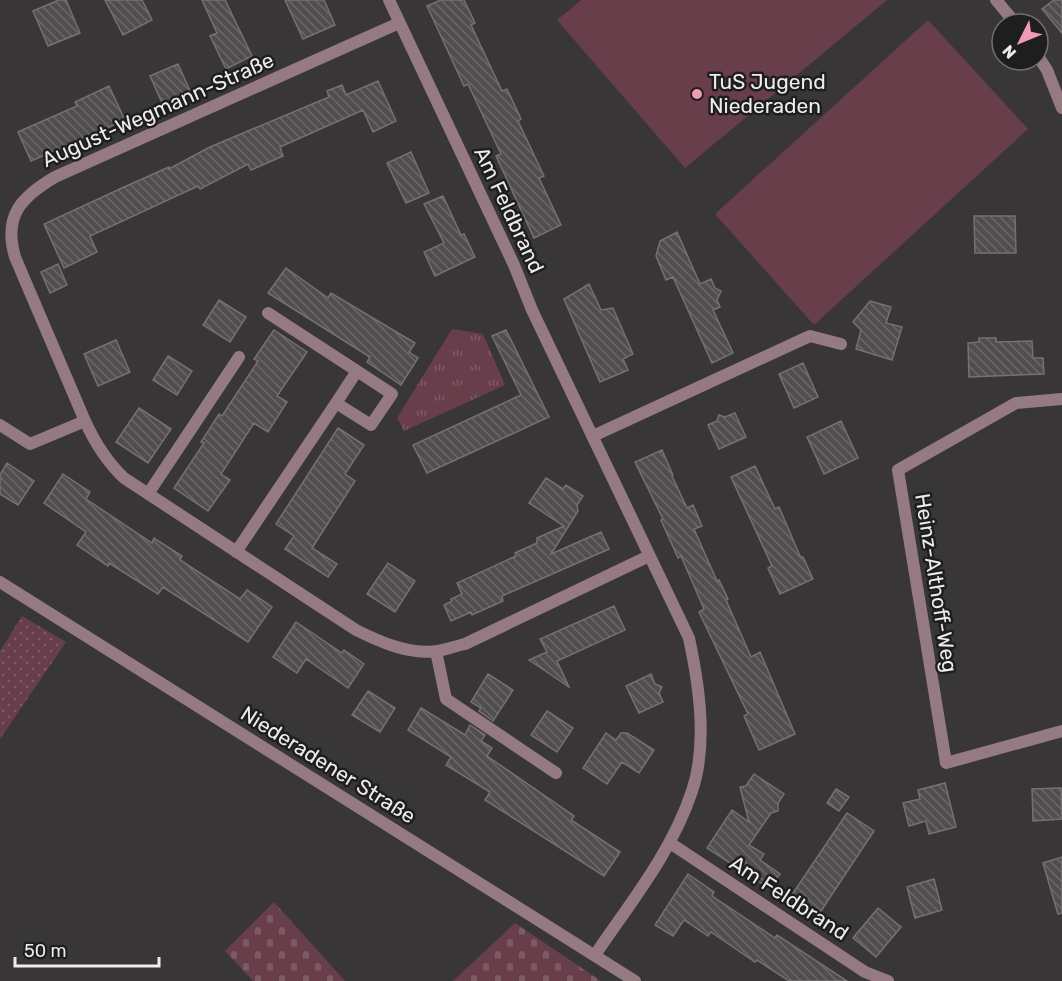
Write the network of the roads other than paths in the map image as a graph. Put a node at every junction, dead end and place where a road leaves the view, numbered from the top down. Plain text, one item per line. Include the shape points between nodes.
1 (389, 0) edge
2 (996, 0) edge
3 (1006, 12) edge
4 (399, 23) junction
5 (1048, 72) edge
6 (1062, 103) edge
7 (1062, 108) edge
8 (268, 313) dead end
9 (841, 344) dead end
10 (239, 357) dead end
11 (357, 371) junction
12 (1062, 399) edge
13 (336, 403) junction
14 (85, 421) junction
15 (0, 425) edge
16 (593, 436) junction
17 (148, 494) junction
18 (236, 552) junction
19 (649, 556) junction
20 (0, 582) edge
21 (436, 651) junction
22 (1062, 731) edge
23 (556, 773) dead end
24 (670, 843) junction
25 (595, 956) junction
26 (635, 981) edge
27 (888, 981) edge

1 - 4 street, Am Feldbrand
2 - 3 street
4 - 14 street, August-Wegmann-Straße via 55,177 24,200 14,214 10,243
4 - 16 street, Am Feldbrand
5 - 6 street
6 - 7 street
8 - 11 street
9 - 16 street via 810,336
10 - 17 street
11 - 13 street
11 - 13 street via 392,394 371,425
12 - 22 street, Heinz-Althoff-Weg via 1017,404 898,471 946,763
13 - 18 street
14 - 15 street via 30,444
14 - 17 street, August-Wegmann-Straße via 108,463
16 - 19 street, Am Feldbrand
17 - 18 street, August-Wegmann-Straße
18 - 21 street, August-Wegmann-Straße via 382,643
19 - 21 street, August-Wegmann-Straße via 465,644
19 - 24 street, Am Feldbrand via 689,638 699,686 700,751 695,780
20 - 25 street, Niederadener Straße
21 - 23 street via 446,699
24 - 25 street, Am Feldbrand
24 - 27 street, Am Feldbrand via 865,972
25 - 26 street, Niederadener Straße

